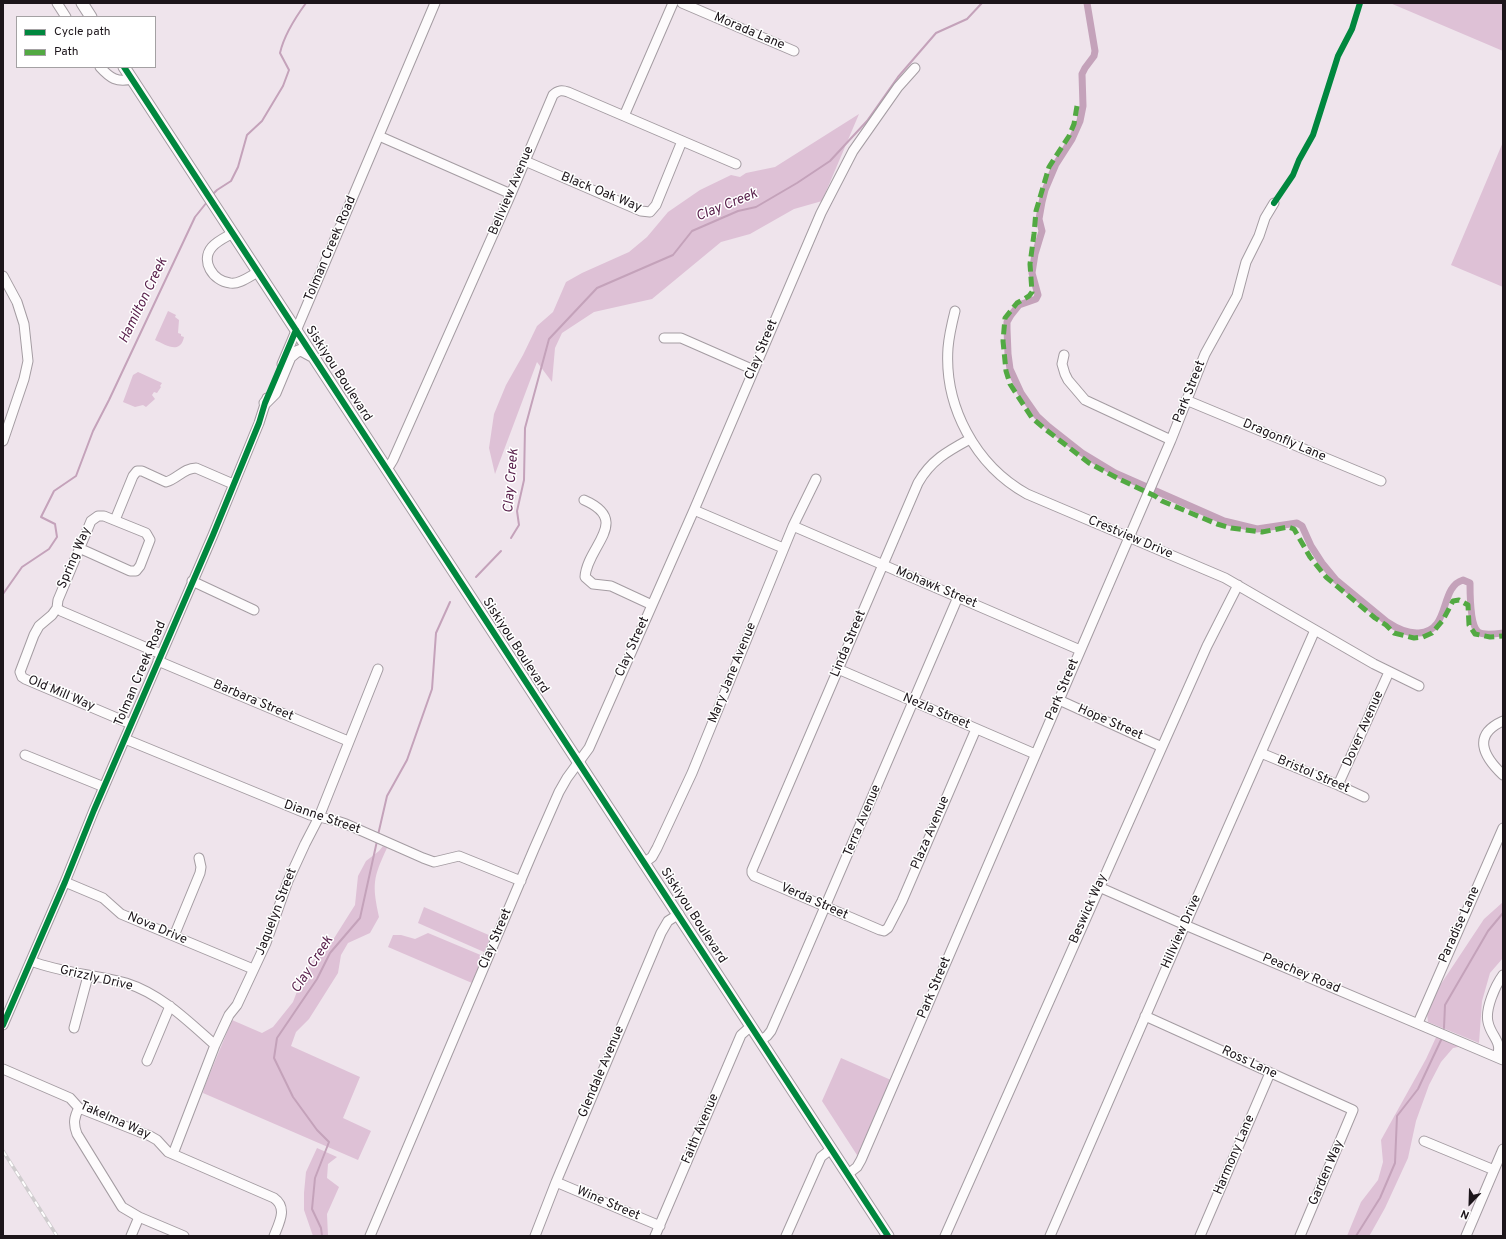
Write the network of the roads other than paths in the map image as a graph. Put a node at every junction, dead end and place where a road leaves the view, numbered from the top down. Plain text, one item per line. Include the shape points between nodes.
1 (57, 3) edge
2 (82, 3) edge
3 (435, 3) edge
4 (673, 3) edge
5 (682, 3) edge
6 (65, 16) edge
7 (90, 16) edge
8 (794, 51) dead end
9 (101, 68) edge
10 (125, 68) edge
11 (915, 68) dead end
12 (132, 79) junction
13 (624, 116) junction
14 (379, 136) junction
15 (682, 141) junction
16 (525, 161) junction
17 (736, 164) dead end
18 (511, 194) junction
19 (1274, 203) dead end
20 (233, 233) junction
21 (258, 272) junction
22 (3, 276) edge
23 (955, 311) dead end
24 (296, 330) junction
25 (664, 338) dead end
26 (1064, 354) dead end
27 (313, 357) junction
28 (754, 370) junction
29 (1186, 400) junction
30 (265, 403) junction
31 (970, 439) junction
32 (1171, 440) junction
33 (3, 441) edge
34 (386, 468) junction
35 (816, 479) dead end
36 (1381, 482) dead end
37 (233, 484) junction
38 (584, 500) dead end
39 (694, 510) junction
40 (115, 520) junction
41 (793, 526) junction
42 (1128, 538) junction
43 (79, 548) junction
44 (783, 548) junction
45 (883, 565) junction
46 (192, 582) junction
47 (1238, 585) junction
48 (958, 597) junction
49 (652, 605) junction
50 (57, 608) junction
51 (254, 610) dead end
52 (1315, 630) junction
53 (1080, 650) junction
54 (160, 658) junction
55 (378, 669) dead end
56 (838, 669) junction
57 (1389, 672) junction
58 (1419, 686) dead end
59 (1059, 700) junction
60 (914, 702) junction
61 (1503, 721) edge
62 (132, 724) junction
63 (976, 729) junction
64 (125, 739) junction
65 (348, 741) junction
66 (1162, 746) junction
67 (1261, 753) junction
68 (25, 754) dead end
69 (1035, 754) junction
70 (578, 763) junction
71 (1503, 775) edge
72 (1338, 785) junction
73 (104, 787) junction
74 (1364, 797) dead end
75 (319, 817) junction
76 (1503, 828) edge
77 (199, 858) dead end
78 (644, 862) junction
79 (752, 870) joint
80 (521, 880) junction
81 (65, 882) junction
82 (1099, 887) junction
83 (826, 906) junction
84 (679, 914) junction
85 (1185, 925) junction
86 (880, 930) joint
87 (174, 936) junction
88 (31, 961) junction
89 (254, 969) junction
90 (1503, 975) edge
91 (88, 976) junction
92 (170, 1006) junction
93 (1145, 1016) junction
94 (1418, 1023) junction
95 (3, 1025) edge
96 (751, 1026) junction
97 (74, 1028) dead end
98 (761, 1040) junction
99 (215, 1045) junction
100 (1500, 1059) edge
101 (147, 1061) dead end
102 (3, 1069) edge
103 (1270, 1073) junction
104 (79, 1108) junction
105 (1354, 1110) joint
106 (1424, 1141) dead end
107 (831, 1148) junction
108 (1503, 1149) edge
109 (173, 1154) junction
110 (1498, 1166) edge
111 (848, 1174) junction
112 (556, 1182) junction
113 (138, 1217) junction
114 (660, 1226) junction
115 (131, 1236) edge
116 (184, 1236) edge
117 (274, 1236) edge
118 (370, 1236) edge
119 (535, 1236) edge
120 (655, 1236) edge
121 (786, 1236) edge
122 (888, 1236) edge
123 (945, 1236) edge
124 (1050, 1236) edge
125 (1200, 1236) edge
126 (1300, 1236) edge
127 (1466, 1236) edge

1 - 6 street
2 - 7 main road
3 - 14 street, Tolman Creek Road
4 - 13 street
5 - 8 street, Morada Lane
9 - 12 street via 119,81
10 - 12 main road, Siskiyou Boulevard
11 - 28 street, Clay Street via 898,87 853,151 821,213
12 - 20 main road, Siskiyou Boulevard
13 - 15 street, Bellview Avenue
13 - 16 street, Bellview Avenue via 568,92 558,91 553,95
14 - 18 street
14 - 24 street, Tolman Creek Road
15 - 16 street, Black Oak Way via 656,205 650,212 641,211
15 - 17 street, Bellview Avenue
16 - 18 street, Bellview Avenue
18 - 34 street, Bellview Avenue via 393,460
19 - 29 street, Park Street via 1246,262 1236,296 1205,354
20 - 21 main road, Siskiyou Boulevard
20 - 21 street via 213,246 207,260 209,268 214,275 230,284
21 - 24 main road, Siskiyou Boulevard
22 - 33 street via 18,302 24,324 28,362
23 - 31 street, Crestview Drive via 948,348 950,381 957,412
24 - 27 main road, Siskiyou Boulevard
24 - 30 street, Tolman Creek Road
25 - 28 street via 681,338
26 - 32 street via 1062,364 1065,374 1085,400
27 - 30 main road via 301,350 293,354 275,393
27 - 34 main road, Siskiyou Boulevard
28 - 39 street, Clay Street
29 - 32 street, Park Street
29 - 36 street, Dragonfly Lane
30 - 37 street, Tolman Creek Road
31 - 42 street, Crestview Drive via 991,468 1016,488
31 - 45 street, Linda Street via 940,456 924,473
32 - 42 street, Park Street
34 - 70 main road, Siskiyou Boulevard
35 - 41 street, Mary Jane Avenue
37 - 40 street via 196,468 185,470 166,482 137,471
37 - 46 street, Tolman Creek Road
38 - 49 street via 602,511 607,524 604,536 587,568 586,577 593,584 611,586
39 - 44 street
39 - 49 street, Clay Street
40 - 43 street, Spring Way via 101,516 91,521
40 - 43 street, Spring Way via 148,535 150,540 138,569 133,571
41 - 44 street, Mary Jane Avenue
41 - 45 street, Mohawk Street
42 - 47 street, Crestview Drive
42 - 53 street, Park Street
43 - 50 street, Spring Way
44 - 78 street, Mary Jane Avenue via 692,773 657,848 652,857
45 - 48 street, Mohawk Street
45 - 56 street, Linda Street
46 - 51 street
46 - 54 street, Tolman Creek Road
47 - 52 street, Crestview Drive
47 - 66 street, Beswick Way
48 - 53 street, Mohawk Street
48 - 60 street, Terra Avenue
49 - 70 street, Clay Street via 589,748
50 - 54 street, Barbara Street
50 - 62 street, Old Mill Way via 39,626 34,635 21,667 22,677
52 - 57 street, Crestview Drive
52 - 67 street, Hillview Drive
53 - 59 street, Park Street
54 - 62 street, Tolman Creek Road
54 - 65 street, Barbara Street
55 - 65 street, Jaquelyn Street
56 - 60 street, Nezla Street
56 - 79 street, Linda Street
57 - 58 street, Crestview Drive
57 - 72 street, Dover Avenue
59 - 66 street, Hope Street
59 - 69 street, Park Street
60 - 63 street, Nezla Street
60 - 83 street, Terra Avenue
61 - 71 street via 1495,724 1485,734 1483,747 1491,762
62 - 64 street, Tolman Creek Road
63 - 69 street, Nezla Street
63 - 86 street, Plaza Avenue via 895,915 888,928
64 - 73 street, Tolman Creek Road
64 - 75 street, Dianne Street via 310,816
65 - 75 street, Jaquelyn Street
66 - 82 street, Beswick Way
67 - 72 street, Bristol Street
67 - 85 street, Hillview Drive
68 - 73 street
69 - 111 street, Park Street via 861,1160
70 - 78 main road, Siskiyou Boulevard
70 - 80 street, Clay Street via 559,792
72 - 74 street, Bristol Street
73 - 81 street, Tolman Creek Road
75 - 80 street, Dianne Street via 337,821 434,862 459,856
75 - 89 street, Jaquelyn Street via 288,881
76 - 94 street, Paradise Lane
77 - 87 street via 200,873
78 - 84 main road, Siskiyou Boulevard
79 - 83 street, Verda Street via 754,876
80 - 118 street, Clay Street
81 - 87 street, Nova Drive via 103,898 121,914
81 - 88 street, Tolman Creek Road
82 - 85 street, Peachey Road
82 - 123 street, Beswick Way
83 - 86 street, Verda Street
83 - 98 street, Terra Avenue via 770,1032
84 - 96 main road, Siskiyou Boulevard
84 - 112 street, Glendale Avenue via 668,922 661,933
85 - 93 street, Hillview Drive
85 - 94 street, Peachey Road
87 - 89 street, Nova Drive
88 - 91 street, Grizzly Drive
88 - 95 street, Tolman Creek Road
89 - 99 street, Jaquelyn Street via 238,1005 229,1015
90 - 100 street via 1493,991 1488,1020 1499,1044
91 - 92 street, Grizzly Drive via 108,978 127,984
91 - 97 street
92 - 99 street, Grizzly Drive
92 - 101 street
93 - 103 street, Ross Lane
93 - 124 street, Hillview Drive
94 - 100 street, Peachey Road
96 - 98 main road, Siskiyou Boulevard
96 - 114 street, Faith Avenue via 741,1034
98 - 107 main road, Siskiyou Boulevard
99 - 109 street, Jaquelyn Street
102 - 104 street, Takelma Way via 70,1098
103 - 105 street, Ross Lane
103 - 125 street, Harmony Lane
104 - 109 street, Takelma Way via 150,1136
104 - 113 street via 74,1120 77,1134 122,1207
105 - 126 street, Garden Way
106 - 110 street
107 - 111 main road, Siskiyou Boulevard
107 - 121 street via 821,1157
108 - 110 street
109 - 117 street, Takelma Way via 278,1201 282,1214
110 - 127 street
111 - 122 main road, Siskiyou Boulevard
112 - 114 street, Wine Street
112 - 119 street, Glendale Avenue
113 - 115 street
113 - 116 street
114 - 120 street, Faith Avenue

